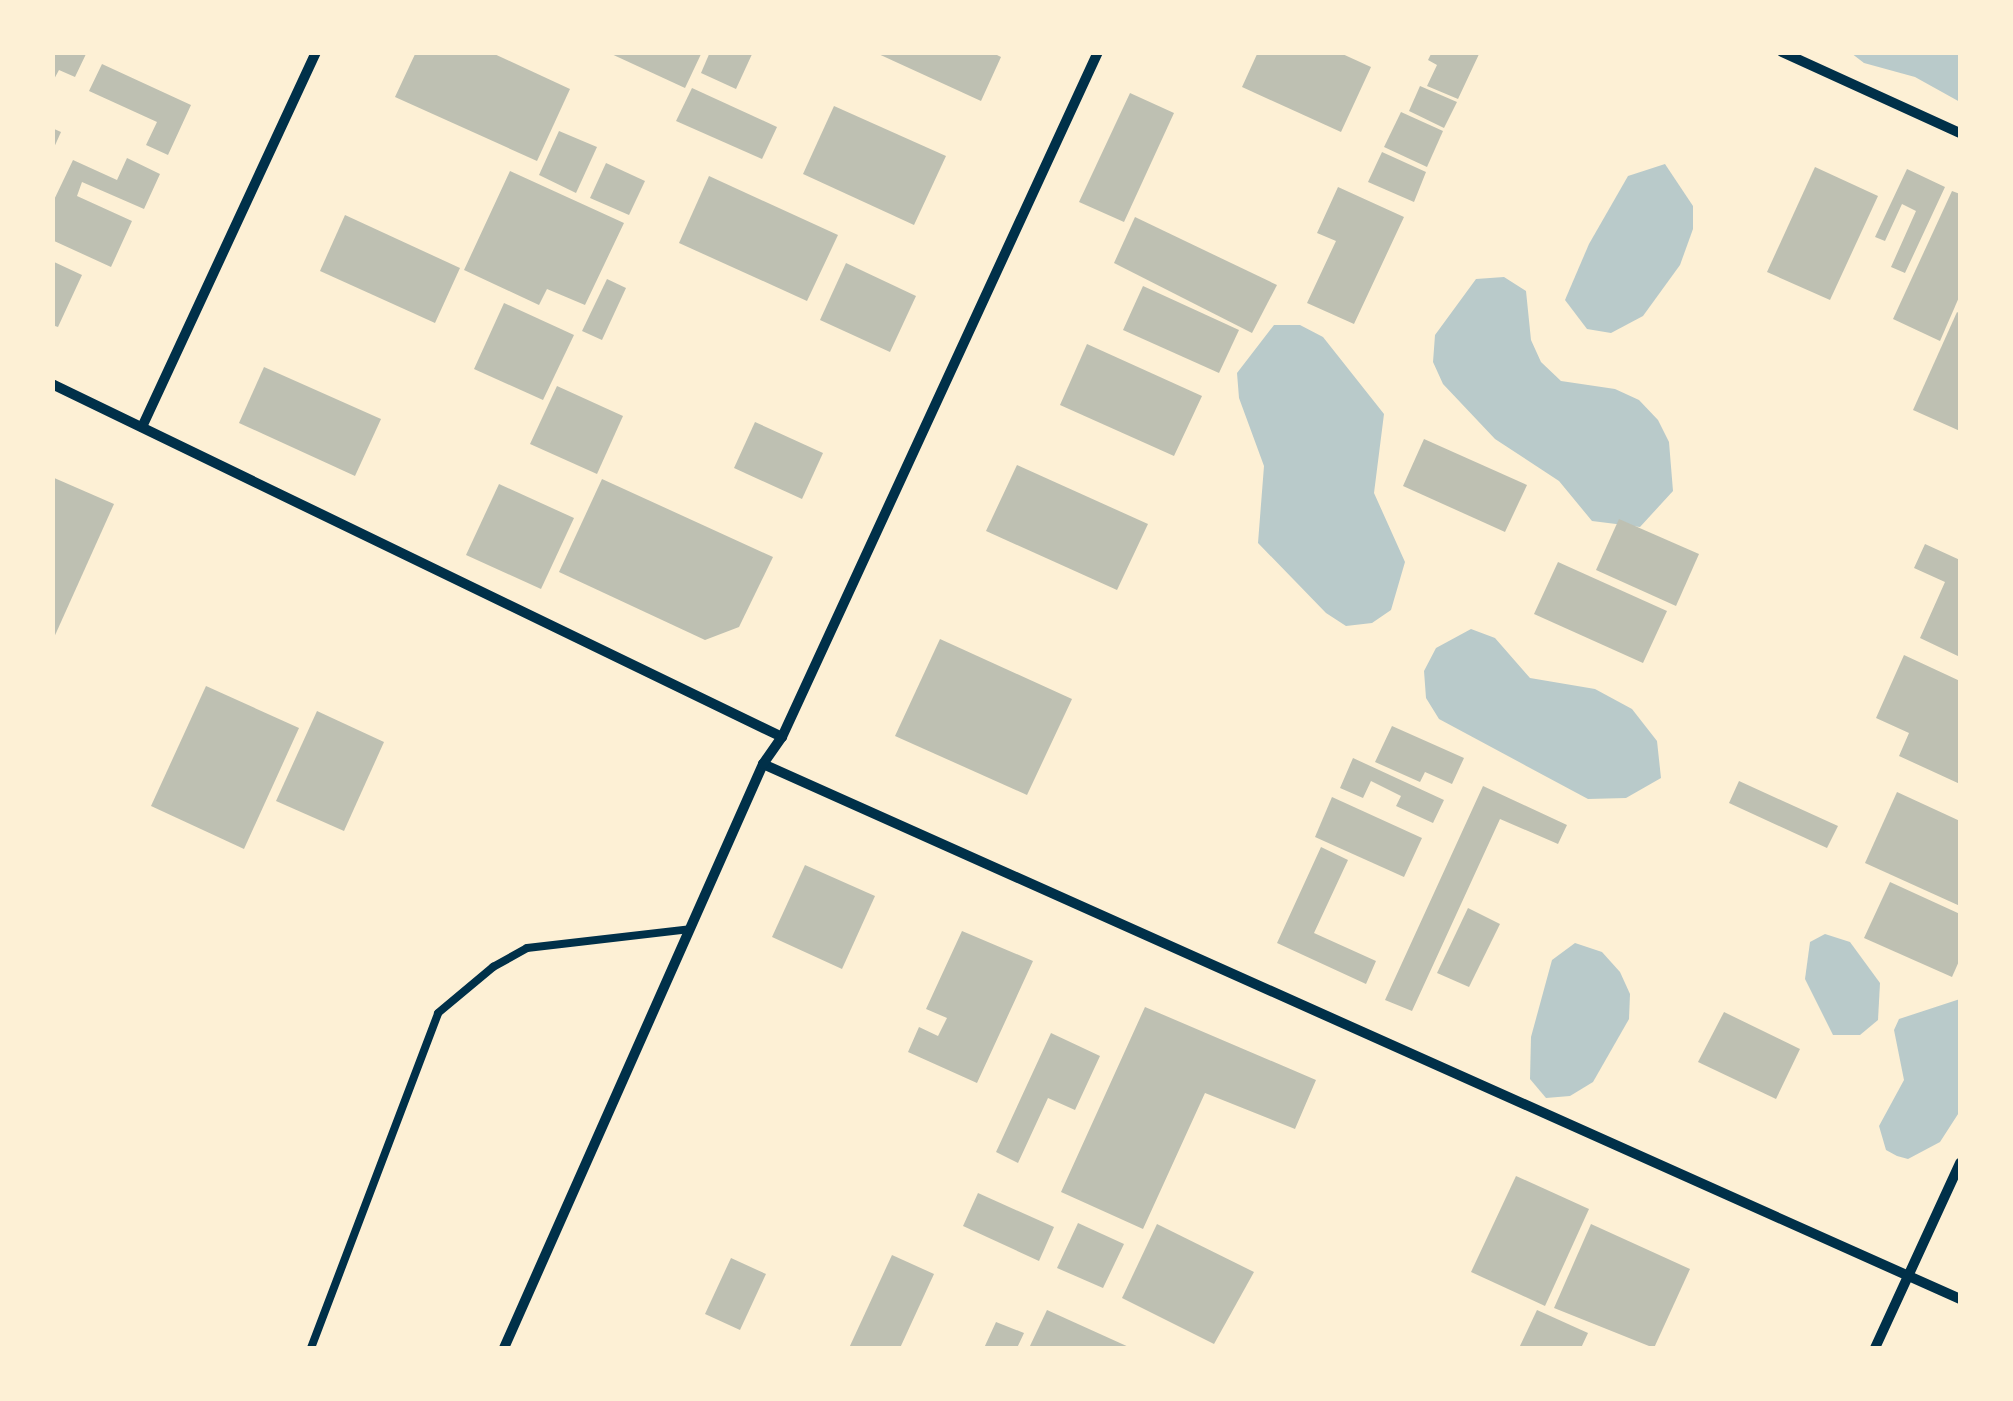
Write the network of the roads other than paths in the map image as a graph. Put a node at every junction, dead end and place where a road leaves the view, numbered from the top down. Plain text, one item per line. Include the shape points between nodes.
1 (316, 52) edge
2 (1098, 52) edge
3 (1782, 52) edge
4 (1960, 133) edge
5 (52, 384) edge
6 (142, 427) junction
7 (782, 737) junction
8 (764, 764) junction
9 (690, 929) junction
10 (1960, 1163) edge
11 (1909, 1275) junction
12 (1960, 1299) edge
13 (311, 1348) edge
14 (504, 1348) edge
15 (1876, 1348) edge

1 - 6 street
2 - 7 street
3 - 4 street
5 - 6 street
6 - 7 street
7 - 8 street
8 - 9 street
8 - 11 street
9 - 13 lane via 528,948 438,1012
9 - 14 street
10 - 11 street
11 - 12 street
11 - 15 street

